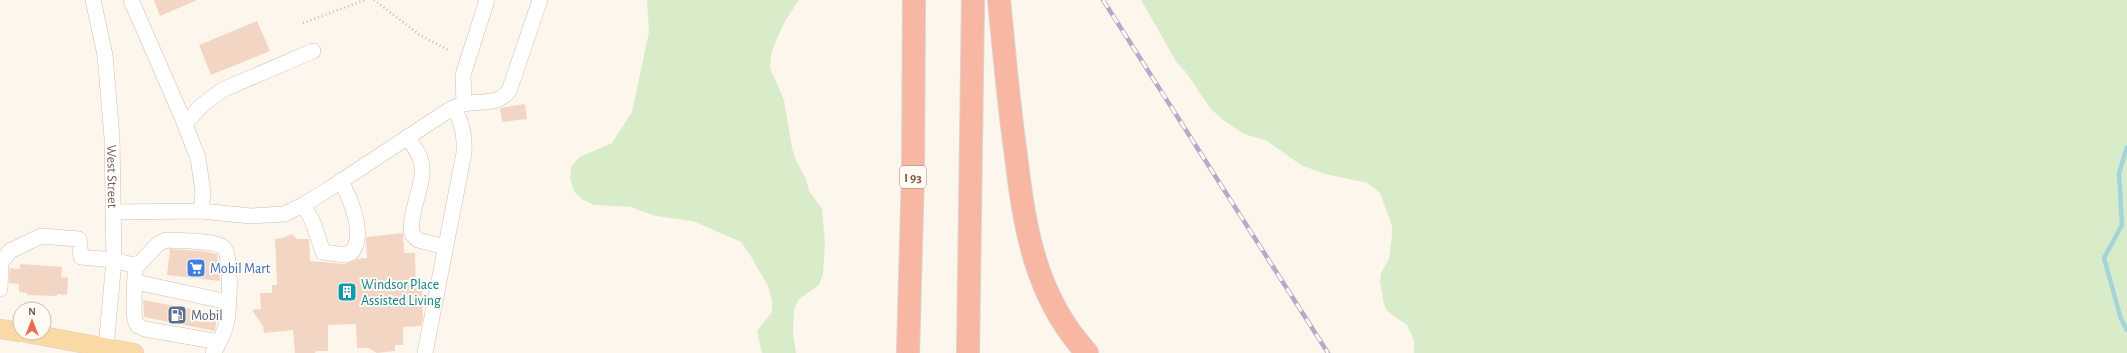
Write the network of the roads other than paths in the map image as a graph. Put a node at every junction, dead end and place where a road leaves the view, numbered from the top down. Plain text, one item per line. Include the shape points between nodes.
1 (93, 0) edge
2 (131, 0) edge
3 (487, 0) edge
4 (540, 0) edge
5 (914, 0) edge
6 (972, 0) edge
7 (1000, 0) edge
8 (313, 51) dead end
9 (459, 106) junction
10 (185, 124) junction
11 (407, 137) junction
12 (341, 181) junction
13 (303, 205) junction
14 (201, 211) junction
15 (113, 212) junction
16 (445, 247) junction
17 (114, 260) junction
18 (135, 264) junction
19 (136, 282) junction
20 (0, 289) edge
21 (228, 302) junction
22 (0, 329) edge
23 (12, 331) edge
24 (52, 338) edge
25 (210, 347) edge
26 (107, 350) edge
27 (134, 353) edge
28 (424, 353) edge
29 (908, 353) edge
30 (968, 353) edge
31 (1087, 353) edge

1 - 15 street, West Street via 102,36 108,84
2 - 10 street
3 - 9 street via 463,76
4 - 9 street via 509,91 496,101
5 - 29 highway, I 93
6 - 30 highway
7 - 31 highway via 1010,116 1028,237 1039,272 1054,303
8 - 10 street via 222,90 201,106
9 - 11 street
9 - 16 street via 465,139
10 - 14 street via 201,171
11 - 12 street
11 - 16 street via 422,165 411,222 412,234 418,240
12 - 13 street
12 - 13 street via 351,199 355,214 357,243 352,252 345,255 323,252 312,220
13 - 14 street via 273,216
14 - 15 street
15 - 17 street, West Street
16 - 28 street
17 - 18 street
17 - 20 street via 81,257 79,239 41,236 10,251 1,263
17 - 26 street, West Street
18 - 19 street
18 - 21 street via 140,263 158,244 166,240 219,245 228,253 230,263
19 - 21 street
19 - 25 street via 133,314 137,324 145,329
21 - 25 street via 226,326
22 - 23 main road
24 - 26 main road
26 - 27 main road

